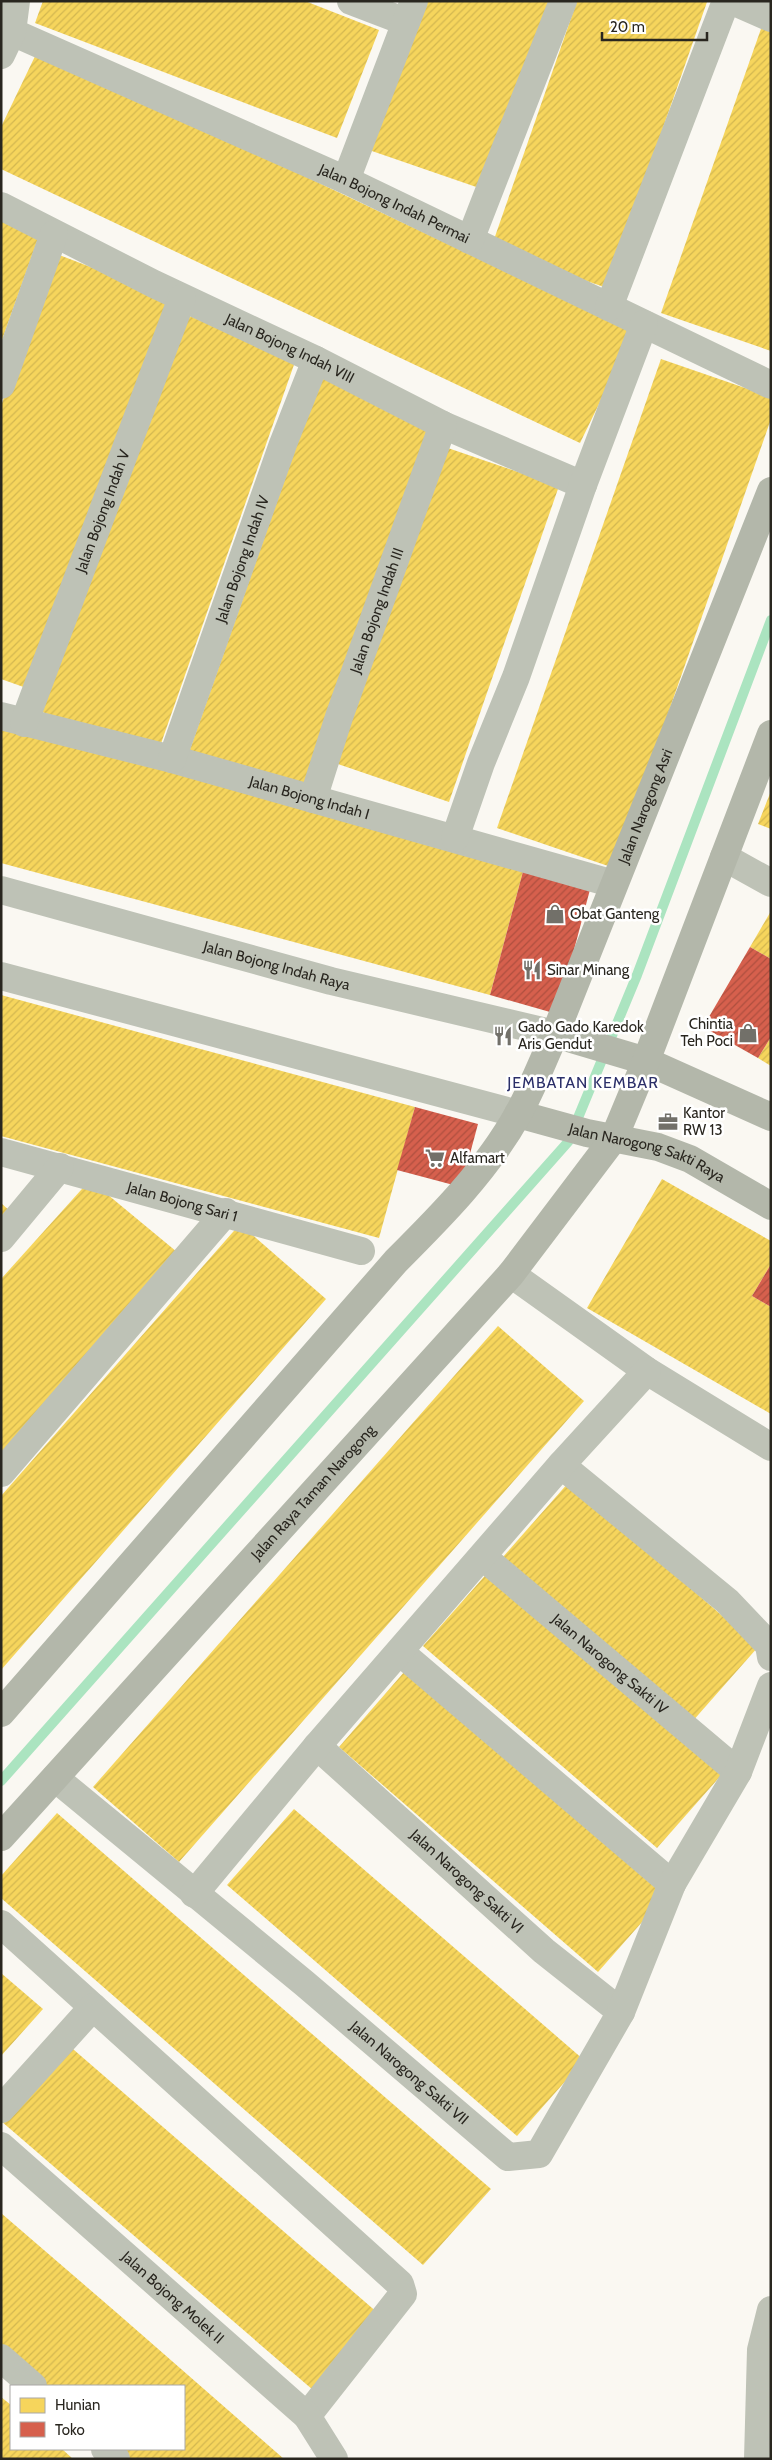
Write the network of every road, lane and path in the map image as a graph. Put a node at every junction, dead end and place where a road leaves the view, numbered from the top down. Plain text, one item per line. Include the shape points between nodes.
1 (16, 1) edge
2 (351, 1) edge
3 (563, 1) edge
4 (726, 1) edge
5 (732, 1) edge
6 (410, 12) edge
7 (771, 18) edge
8 (6, 44) edge
9 (346, 180) junction
10 (1, 206) edge
11 (54, 234) junction
12 (470, 240) junction
13 (182, 298) junction
14 (609, 307) junction
15 (644, 324) junction
16 (316, 360) junction
17 (1, 385) edge
18 (771, 385) edge
19 (443, 425) junction
20 (583, 485) junction
21 (771, 491) edge
22 (12, 720) edge
23 (771, 734) edge
24 (172, 759) junction
25 (314, 799) junction
26 (455, 838) junction
27 (724, 857) junction
28 (771, 883) edge
29 (614, 884) junction
30 (1, 890) edge
31 (1, 976) edge
32 (566, 1037) junction
33 (634, 1058) junction
34 (771, 1117) edge
35 (530, 1118) junction
36 (614, 1138) junction
37 (1, 1152) edge
38 (60, 1167) junction
39 (771, 1206) edge
40 (226, 1212) junction
41 (1, 1238) edge
42 (361, 1251) dead end
43 (511, 1274) junction
44 (647, 1371) junction
45 (771, 1447) edge
46 (561, 1465) junction
47 (1, 1473) edge
48 (483, 1558) junction
49 (400, 1652) junction
50 (771, 1657) edge
51 (771, 1686) edge
52 (1, 1713) edge
53 (317, 1746) junction
54 (738, 1772) junction
55 (55, 1778) junction
56 (1, 1837) edge
57 (672, 1884) junction
58 (194, 1894) junction
59 (1, 1924) edge
60 (93, 2007) junction
61 (621, 2012) junction
62 (1, 2109) edge
63 (1, 2146) edge
64 (771, 2310) edge
65 (1, 2358) edge
66 (33, 2385) edge
67 (307, 2416) junction
68 (106, 2450) edge
69 (116, 2459) edge
70 (334, 2459) edge
71 (758, 2459) edge

1 - 8 street
2 - 6 street
3 - 12 street
4 - 14 street
5 - 7 street
6 - 9 street
8 - 9 street, Jalan Bojong Indah Permai
9 - 12 street, Jalan Bojong Indah Permai
10 - 11 street, Jalan Bojong Indah VIII
11 - 13 street, Jalan Bojong Indah VIII
11 - 17 street
12 - 14 street, Jalan Bojong Indah Permai
13 - 16 street, Jalan Bojong Indah VIII
13 - 22 street, Jalan Bojong Indah V
14 - 15 street, Jalan Bojong Indah Permai
15 - 18 street, Jalan Bojong Indah Permai
15 - 20 street
16 - 19 street, Jalan Bojong Indah VIII
16 - 24 street, Jalan Bojong Indah IV via 283,444
19 - 20 street, Jalan Bojong Indah VIII
19 - 25 street, Jalan Bojong Indah III via 339,717
20 - 26 street
21 - 29 street, Jalan Narogong Asri
22 - 24 street, Jalan Bojong Indah I
23 - 27 street
24 - 25 street, Jalan Bojong Indah I
25 - 26 street, Jalan Bojong Indah I
26 - 29 street, Jalan Bojong Indah I
27 - 28 street
27 - 33 street
29 - 32 street, Jalan Narogong Asri
30 - 32 street, Jalan Bojong Indah Raya via 331,981
31 - 35 street
32 - 33 street
32 - 35 street
33 - 34 street
33 - 36 street
35 - 36 street, Jalan Narogong Sakti Raya
35 - 52 street via 493,1152 444,1213 396,1261
36 - 39 street, Jalan Narogong Sakti Raya via 658,1147 690,1159
36 - 43 street, Jalan Raya Taman Narogong
37 - 38 street, Jalan Bojong Sari 1
38 - 40 street, Jalan Bojong Sari 1
38 - 41 street
40 - 42 street, Jalan Bojong Sari 1
40 - 47 street
43 - 44 street
43 - 55 street, Jalan Raya Taman Narogong
44 - 45 street
44 - 46 street
46 - 48 street
46 - 50 street via 727,1601 769,1645
48 - 49 street
48 - 54 street, Jalan Narogong Sakti IV
49 - 53 street
49 - 57 street
51 - 54 street, Jalan Narogong Sakti VII
53 - 58 street
53 - 61 street, Jalan Narogong Sakti VI via 544,1951
54 - 57 street, Jalan Narogong Sakti VII
55 - 56 street, Jalan Raya Taman Narogong
55 - 58 street, Jalan Narogong Sakti VII
57 - 61 street, Jalan Narogong Sakti VII
58 - 61 street, Jalan Narogong Sakti VII via 508,2157 539,2154
59 - 60 street
60 - 62 street
60 - 67 street via 400,2284 403,2294
63 - 67 street, Jalan Bojong Molek II
64 - 71 street via 762,2350
65 - 66 street
67 - 70 street, Jalan Bojong Molek II
68 - 69 street

